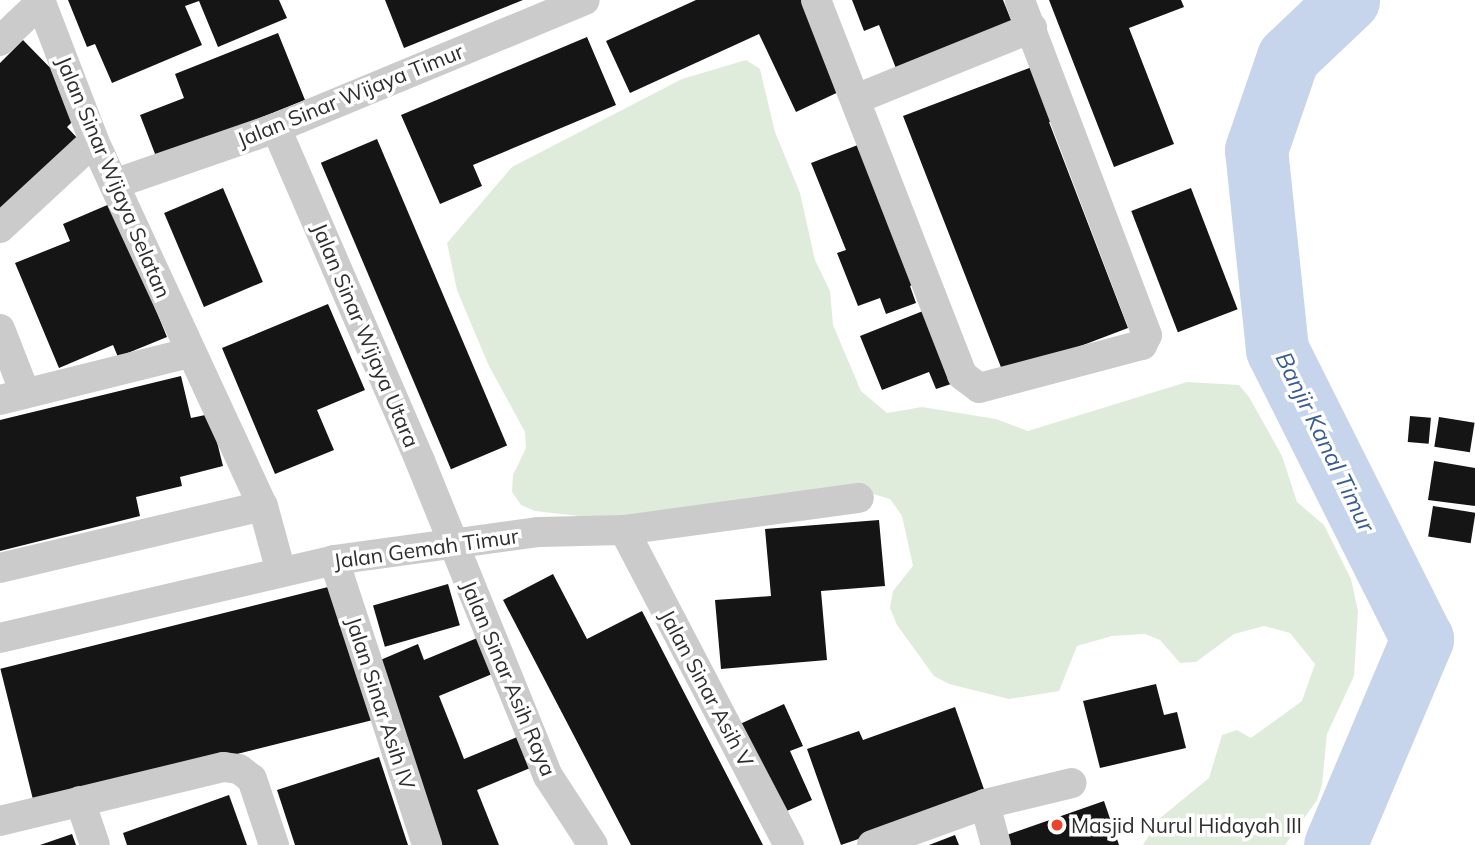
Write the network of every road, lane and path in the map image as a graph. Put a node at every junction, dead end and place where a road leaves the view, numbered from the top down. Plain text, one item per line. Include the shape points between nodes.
1 (584, 0) edge
2 (816, 0) edge
3 (1020, 0) edge
4 (40, 1) edge
5 (548, 7) edge
6 (1031, 28) junction
7 (0, 41) edge
8 (856, 99) junction
9 (276, 128) junction
10 (94, 141) junction
11 (114, 184) junction
12 (0, 228) edge
13 (0, 329) edge
14 (189, 353) junction
15 (13, 396) edge
16 (859, 498) dead end
17 (263, 506) junction
18 (624, 530) junction
19 (453, 544) junction
20 (334, 560) junction
21 (0, 568) edge
22 (281, 572) junction
23 (0, 638) edge
24 (1072, 783) dead end
25 (80, 801) junction
26 (985, 804) junction
27 (0, 821) edge
28 (95, 845) edge
29 (274, 845) edge
30 (427, 845) edge
31 (593, 845) edge
32 (789, 845) edge
33 (872, 845) edge
34 (996, 845) edge

1 - 5 street, Jalan Sinar Wijaya Timur
2 - 8 street
3 - 6 street
4 - 7 street
4 - 10 street, Jalan Sinar Wijaya Selatan
5 - 9 street, Jalan Sinar Wijaya Timur
6 - 8 street
6 - 8 street via 1144,323 1147,335 1142,345 979,388 969,384
9 - 11 street, Jalan Sinar Wijaya Timur
9 - 19 street, Jalan Sinar Wijaya Utara
10 - 11 street, Jalan Sinar Wijaya Selatan
10 - 12 street
11 - 14 street, Jalan Sinar Wijaya Selatan
13 - 15 street
14 - 15 street
14 - 17 street, Jalan Sinar Wijaya Selatan via 213,394
16 - 18 street, Jalan Gemah Timur
17 - 21 street
17 - 22 street, Jalan Sinar Wijaya Selatan
18 - 19 street, Jalan Gemah Timur via 539,532
18 - 32 street, Jalan Sinar Asih V
19 - 20 street, Jalan Gemah Timur
19 - 31 street, Jalan Sinar Asih Raya via 548,776
20 - 22 street, Jalan Gemah Timur
20 - 30 street, Jalan Sinar Asih IV
22 - 23 street, Jalan Gemah Timur
24 - 26 street
25 - 27 street
25 - 28 street
25 - 29 street via 224,767 239,769 252,779
26 - 33 street
26 - 34 street

